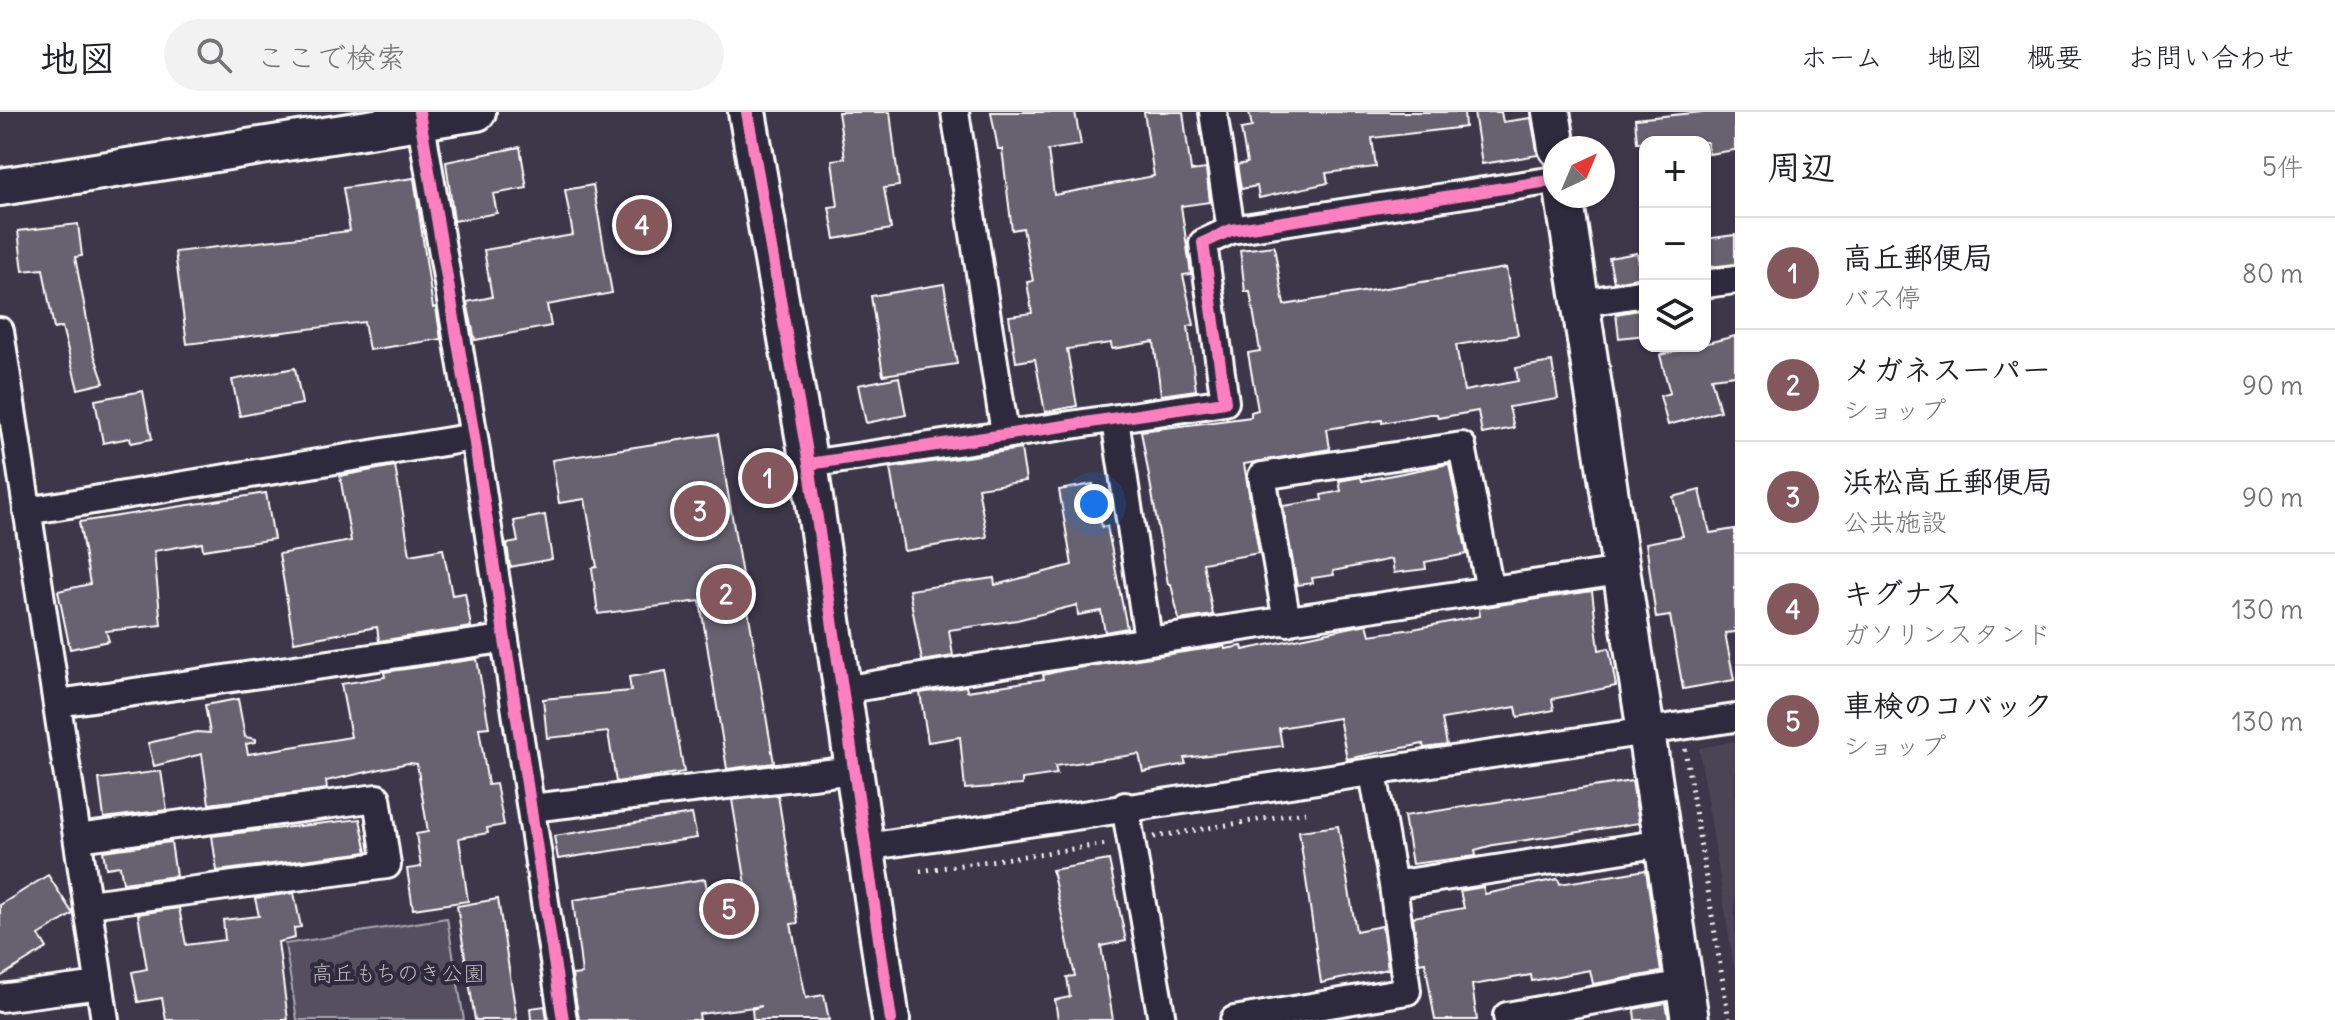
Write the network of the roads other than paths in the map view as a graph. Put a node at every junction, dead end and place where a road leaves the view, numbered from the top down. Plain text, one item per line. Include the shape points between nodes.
1 (477, 112) edge
2 (747, 112) edge
3 (955, 112) edge
4 (1213, 112) edge
5 (1551, 112) edge
6 (419, 116) edge
7 (1555, 136) edge
8 (1543, 182) edge
9 (0, 187) edge
10 (1566, 208) edge
11 (1231, 230) junction
12 (1735, 280) edge
13 (1711, 283) edge
14 (1639, 294) edge
15 (1580, 303) junction
16 (0, 331) edge
17 (1115, 420) junction
18 (1005, 433) junction
19 (474, 437) junction
20 (809, 464) junction
21 (27, 511) junction
22 (1621, 571) junction
23 (1490, 590) junction
24 (1287, 622) junction
25 (503, 639) junction
26 (1148, 639) junction
27 (842, 690) junction
28 (58, 703) junction
29 (1735, 718) edge
30 (1645, 732) junction
31 (854, 770) junction
32 (1373, 773) junction
33 (1125, 806) junction
34 (531, 808) junction
35 (78, 838) junction
36 (1663, 843) junction
37 (866, 847) junction
38 (1393, 885) junction
39 (89, 904) junction
40 (1684, 984) junction
41 (100, 985) junction
42 (0, 998) edge
43 (105, 1020) edge
44 (563, 1020) edge
45 (891, 1020) edge
46 (1162, 1020) edge
47 (1234, 1020) edge
48 (1508, 1020) edge
49 (1690, 1020) edge

1 - 6 street
2 - 20 street
3 - 18 street
4 - 11 street
5 - 7 street
6 - 9 street
6 - 19 street
8 - 11 street
10 - 15 street
11 - 17 street via 1203,243 1225,402
12 - 13 street
14 - 15 street
15 - 22 street
16 - 21 street
17 - 18 street
17 - 26 street
18 - 20 street
19 - 21 street
19 - 25 street
20 - 27 street
21 - 28 street
22 - 23 street
22 - 30 street
23 - 24 street
23 - 24 street via 1462,446 1262,476
24 - 26 street
25 - 28 street
25 - 34 street
26 - 27 street
27 - 31 street
28 - 35 street
29 - 30 street
30 - 32 street
30 - 36 street
31 - 34 street
31 - 37 street
32 - 33 street
32 - 38 street
33 - 37 street
33 - 46 street
34 - 44 street
35 - 39 street
35 - 39 street via 377,798 387,865
36 - 38 street
36 - 40 street
37 - 45 street
38 - 47 street via 1407,991
39 - 41 street
40 - 48 street via 1507,1016
40 - 49 street
41 - 42 street
41 - 43 street

